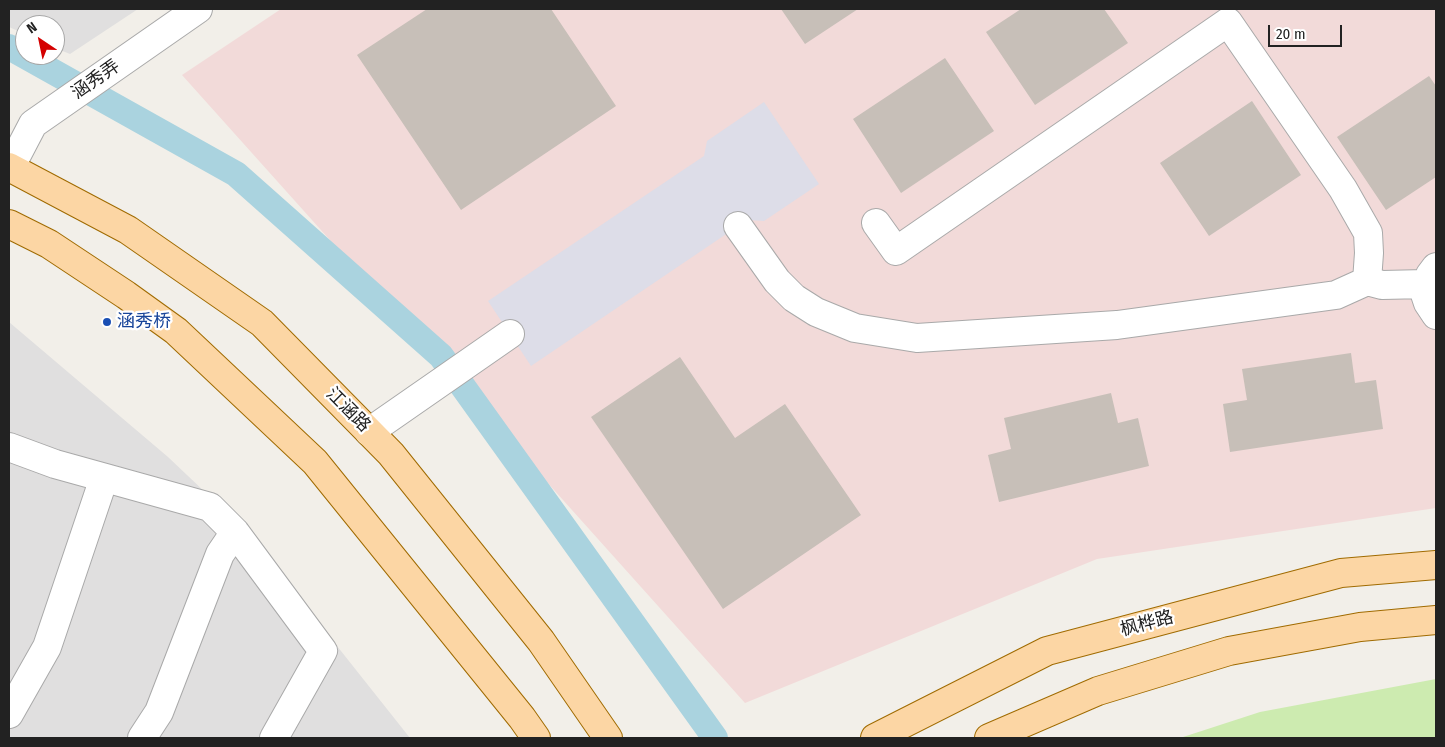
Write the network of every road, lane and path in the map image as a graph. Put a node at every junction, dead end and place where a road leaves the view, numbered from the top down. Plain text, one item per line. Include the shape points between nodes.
1 (198, 9) edge
2 (9, 167) edge
3 (876, 223) dead end
4 (9, 224) edge
5 (738, 226) dead end
6 (1431, 275) edge
7 (1367, 281) junction
8 (1436, 315) edge
9 (510, 334) dead end
10 (369, 432) junction
11 (9, 447) edge
12 (104, 478) junction
13 (235, 532) junction
14 (1436, 565) edge
15 (1436, 620) edge
16 (9, 714) edge
17 (142, 738) edge
18 (274, 738) edge
19 (536, 738) edge
20 (608, 738) edge
21 (875, 738) edge
22 (989, 738) edge

1 - 2 street, 涵秀弄 via 33,124
2 - 10 main road, 江涵路 via 128,230 262,323
3 - 7 street via 896,251 1228,22 1343,189 1368,233
4 - 19 main road via 49,244 176,331 315,462
5 - 7 street via 777,281 794,298 816,312 855,328 917,338 1117,325 1336,295
6 - 7 street via 1382,285
6 - 8 street via 1425,294
9 - 10 street
10 - 20 main road, 江涵路 via 391,454 541,641
11 - 12 street
12 - 13 street via 210,507
12 - 16 street via 47,647
13 - 17 street via 220,554 159,712
13 - 18 street via 323,652
14 - 21 main road, 枫桦路 via 1341,572 1048,651
15 - 22 main road via 1360,627 1229,651 1098,691

